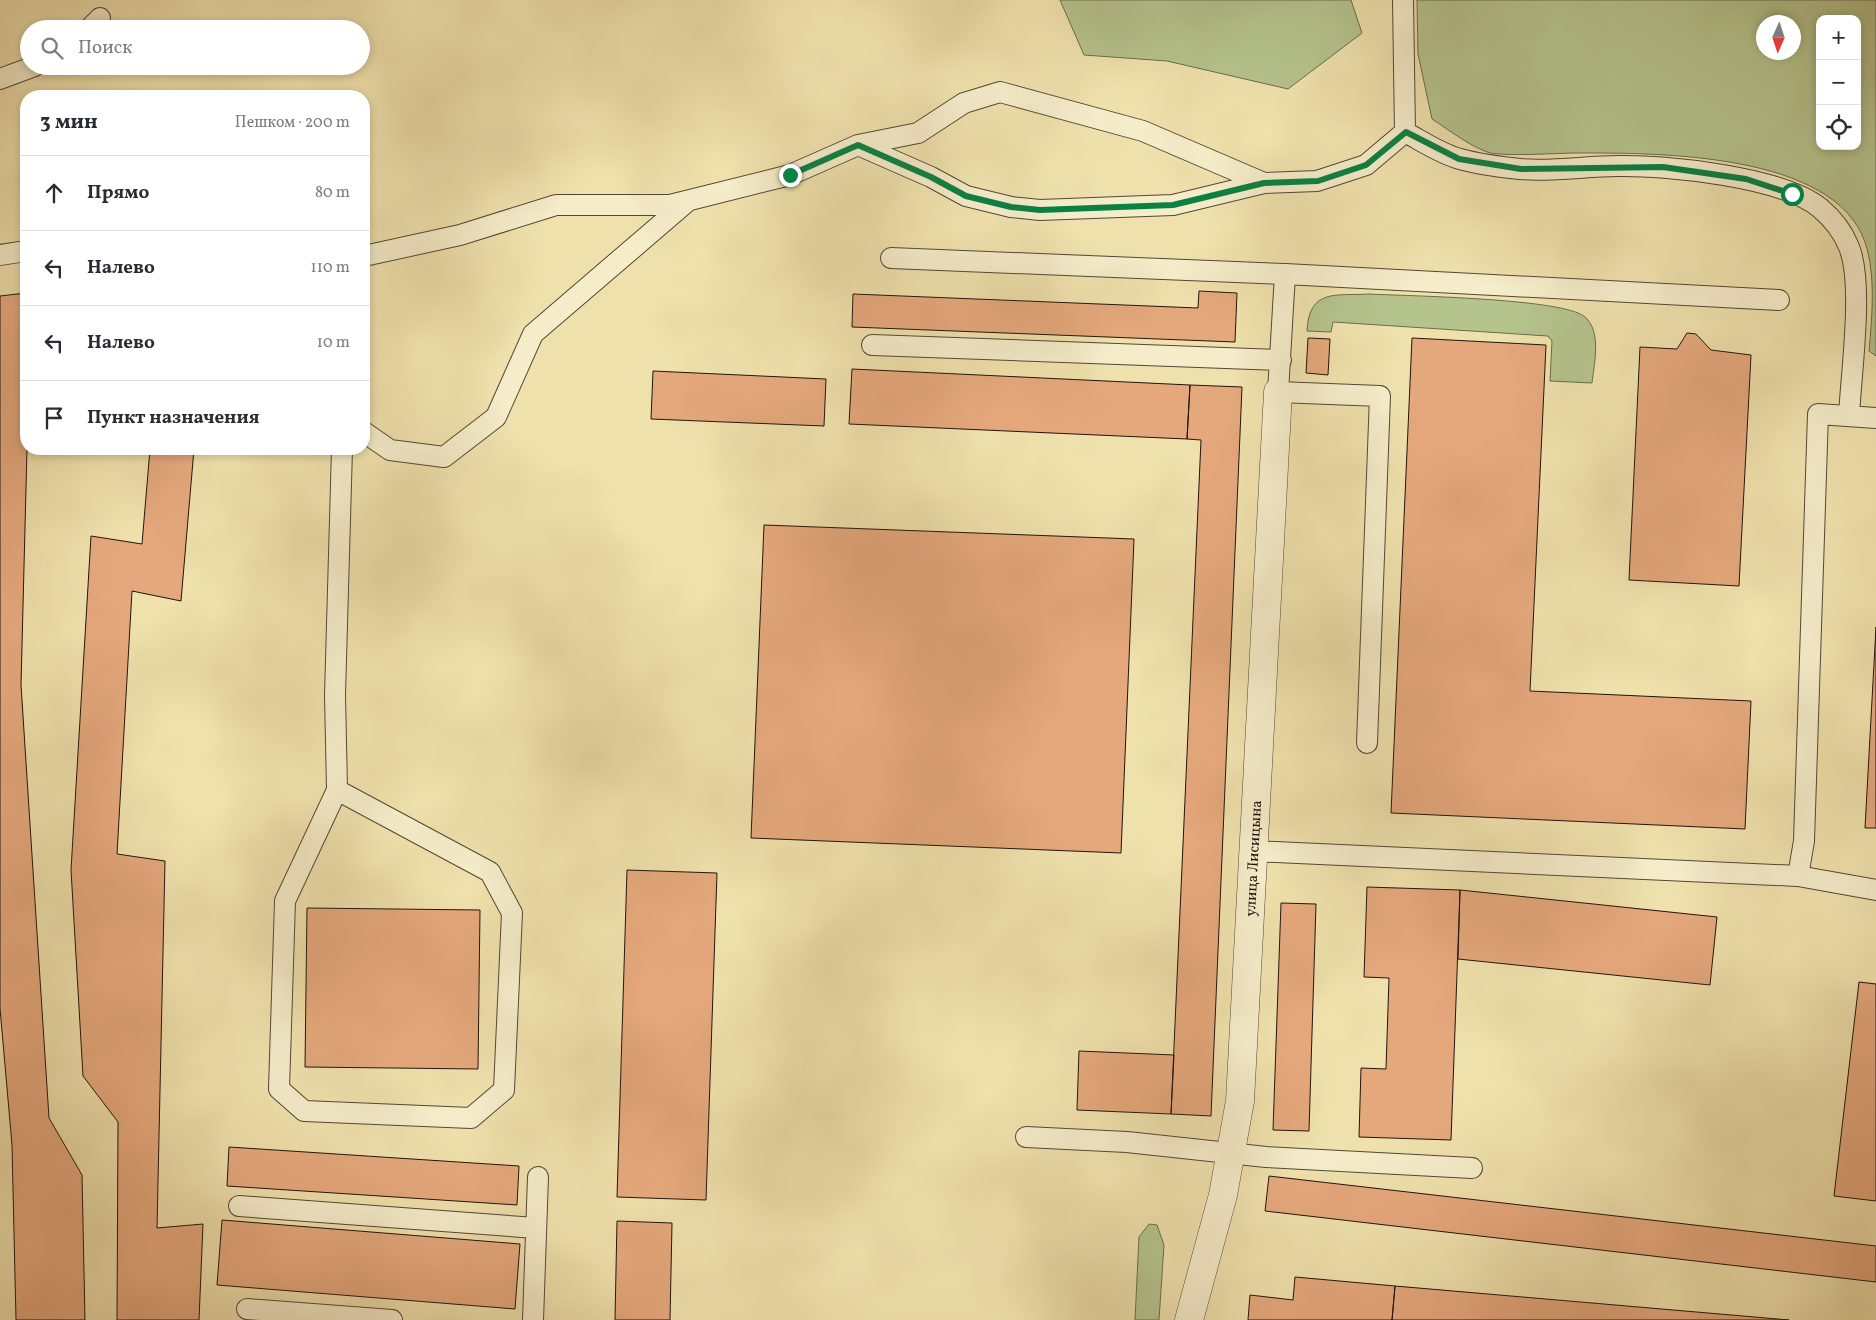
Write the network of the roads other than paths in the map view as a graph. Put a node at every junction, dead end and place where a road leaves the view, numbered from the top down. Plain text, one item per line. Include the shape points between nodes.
1 (1403, 0) edge
2 (20, 72) edge
3 (0, 79) edge
4 (1406, 132) junction
5 (858, 145) junction
6 (1264, 183) junction
7 (689, 200) junction
8 (20, 252) edge
9 (0, 255) edge
10 (370, 255) edge
11 (891, 258) dead end
12 (1285, 274) junction
13 (1779, 300) dead end
14 (872, 346) dead end
15 (1281, 360) junction
16 (1278, 392) junction
17 (1849, 416) junction
18 (1876, 418) edge
19 (370, 436) edge
20 (342, 455) edge
21 (1367, 742) dead end
22 (337, 790) junction
23 (1252, 852) junction
24 (1798, 876) junction
25 (1876, 890) edge
26 (1026, 1137) dead end
27 (1232, 1152) junction
28 (1472, 1168) dead end
29 (538, 1177) dead end
30 (239, 1206) dead end
31 (536, 1228) junction
32 (247, 1309) dead end
33 (392, 1320) edge
34 (533, 1320) edge
35 (1190, 1320) edge

1 - 4 lane
2 - 3 lane
4 - 6 lane via 1366,165 1318,181
4 - 17 lane via 1459,159 1521,169 1663,167 1746,179 1819,206 1837,224 1849,246 1855,267
5 - 6 lane via 966,196 1040,210 1173,205
5 - 6 lane via 918,132 964,103 1000,92 1143,131
5 - 7 lane via 790,175
7 - 10 lane via 670,205 556,205 460,235
7 - 19 lane via 533,334 496,417 444,457 390,450
8 - 9 lane
11 - 12 lane
12 - 13 lane
12 - 15 lane
14 - 15 lane
15 - 16 lane
16 - 21 lane via 1380,396
16 - 23 street, улица Лисицына
17 - 18 lane
17 - 24 lane via 1818,414 1804,841
20 - 22 lane via 335,696
22 - 22 lane via 285,901 279,1089 304,1111 471,1118 504,1090 512,912 490,872
23 - 24 lane
23 - 27 street, улица Лисицына via 1240,1101
24 - 25 lane
26 - 27 lane
27 - 28 lane via 1266,1158
27 - 35 street, улица Лисицына
29 - 31 lane
30 - 31 lane
31 - 34 lane
32 - 33 lane

